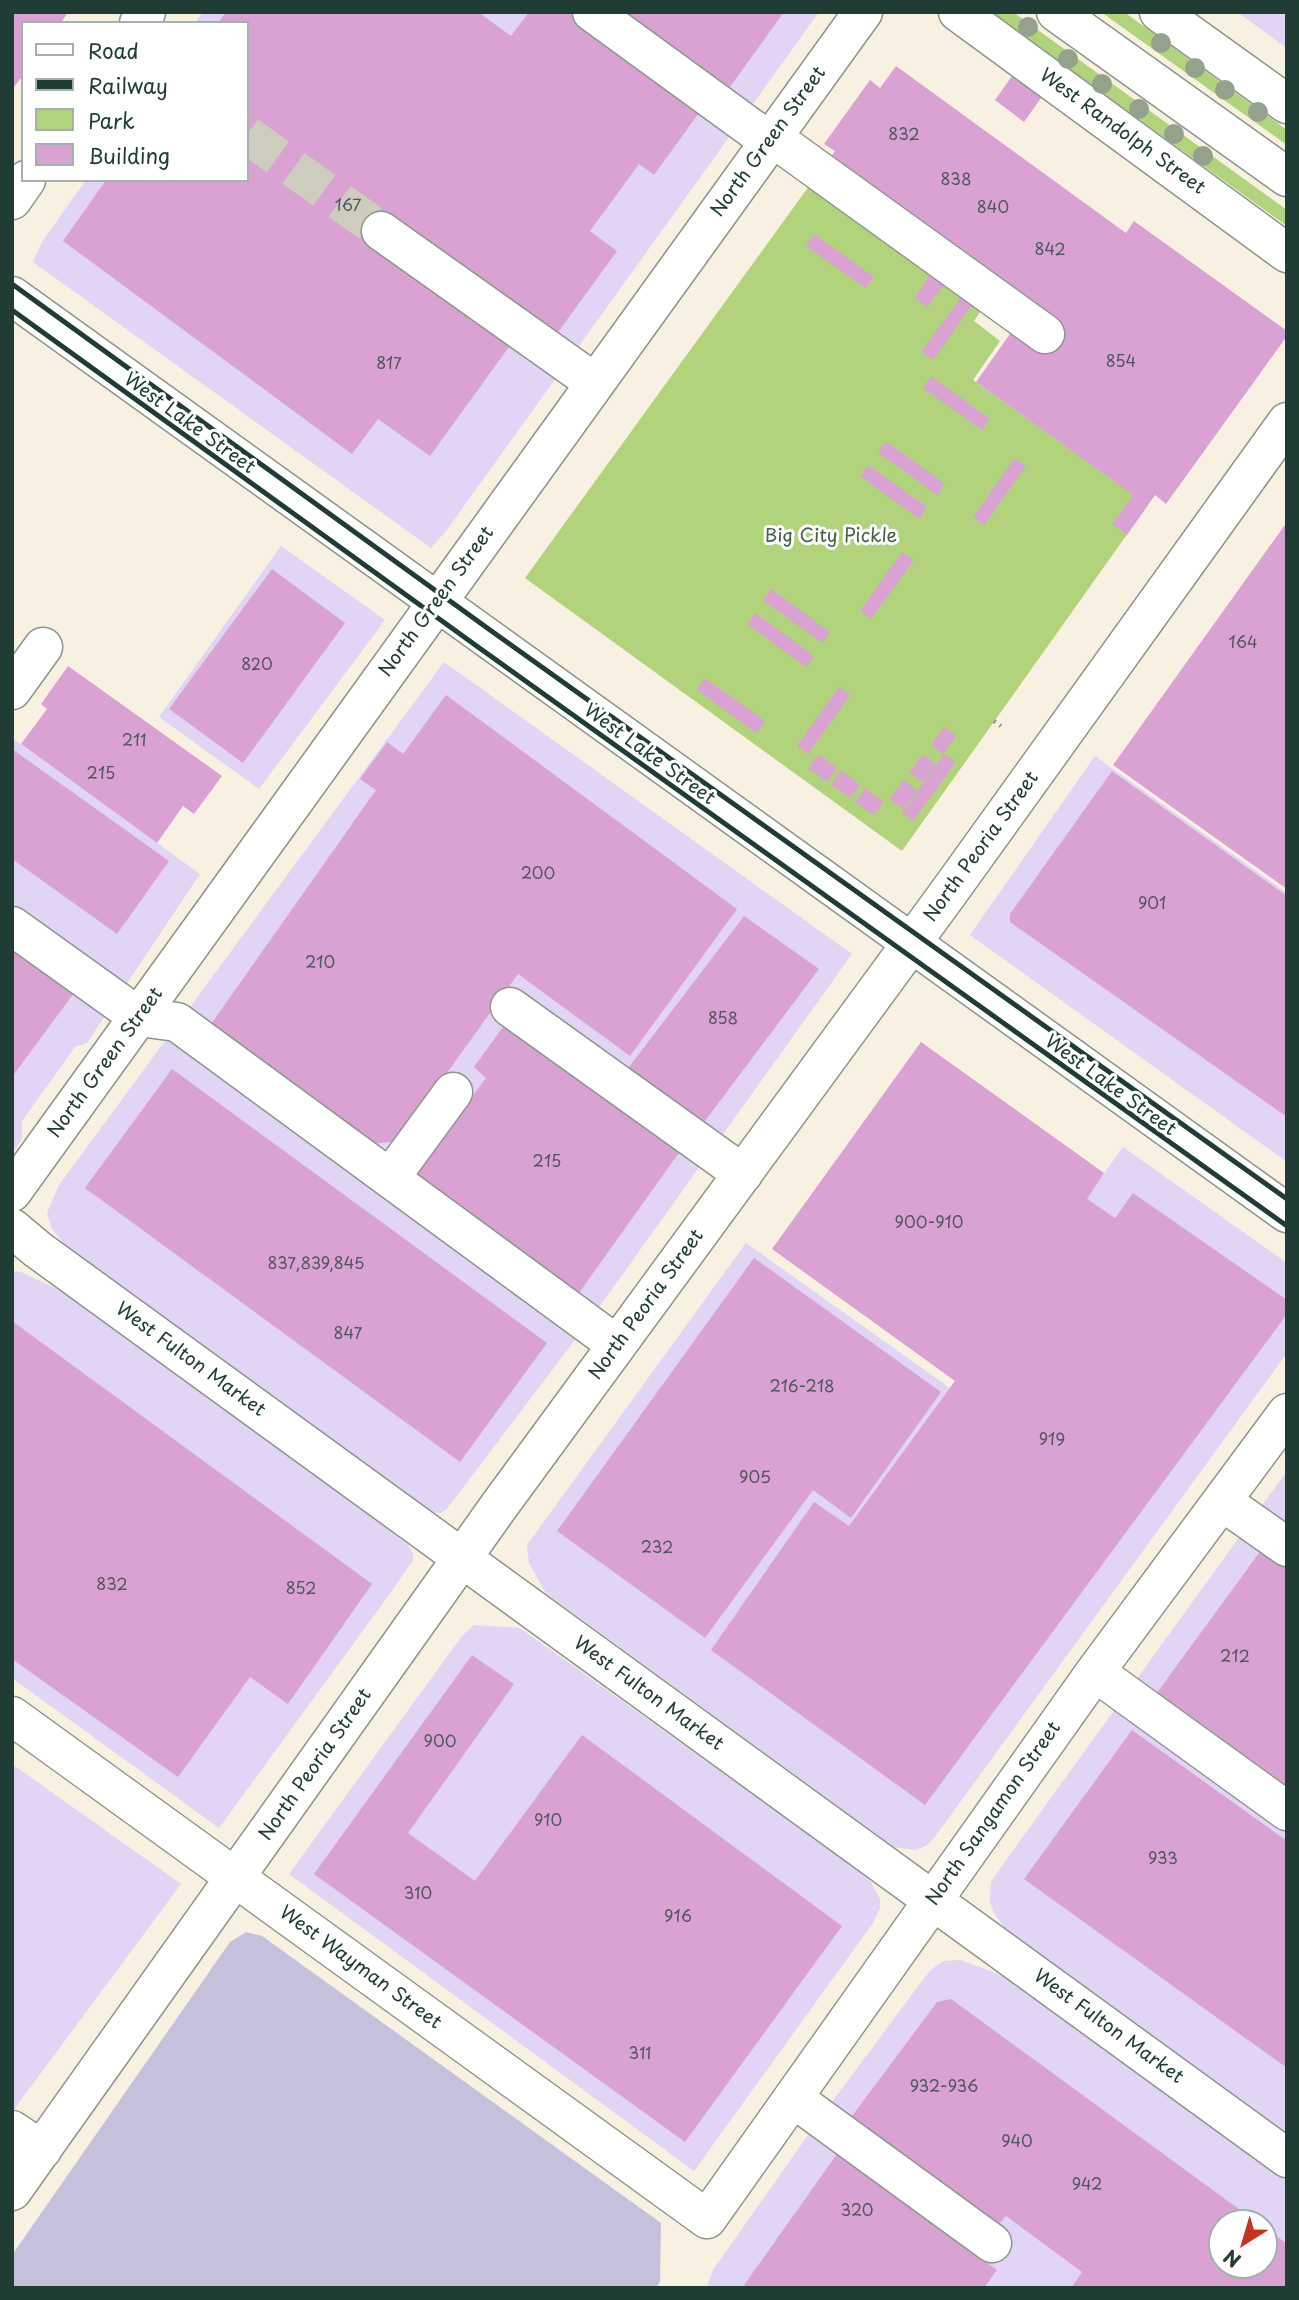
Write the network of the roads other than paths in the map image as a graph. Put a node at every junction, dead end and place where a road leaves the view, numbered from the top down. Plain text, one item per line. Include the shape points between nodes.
1 (592, 12) edge
2 (863, 12) edge
3 (958, 12) edge
4 (1056, 12) edge
5 (1159, 12) edge
6 (1287, 104) edge
7 (771, 139) junction
8 (1287, 177) edge
9 (25, 182) edge
10 (12, 200) edge
11 (382, 230) tunnel mouth
12 (1287, 253) edge
13 (12, 296) edge
14 (1045, 334) dead end
15 (595, 383) junction
16 (1287, 422) edge
17 (437, 603) junction
18 (43, 647) dead end
19 (12, 690) edge
20 (12, 926) edge
21 (912, 944) junction
22 (510, 1007) dead end
23 (139, 1017) junction
24 (453, 1092) dead end
25 (743, 1174) junction
26 (390, 1178) junction
27 (12, 1192) edge
28 (1287, 1213) edge
29 (12, 1228) edge
30 (617, 1345) junction
31 (1287, 1413) edge
32 (1223, 1502) junction
33 (1287, 1547) edge
34 (461, 1559) junction
35 (1095, 1672) junction
36 (12, 1716) edge
37 (1287, 1811) edge
38 (236, 1879) junction
39 (933, 1900) junction
40 (793, 2098) junction
41 (27, 2140) edge
42 (1287, 2158) edge
43 (12, 2191) edge
44 (707, 2219) joint
45 (992, 2243) dead end

1 - 7 street
2 - 7 street, North Green Street
3 - 12 street, West Randolph Street
4 - 8 street
5 - 6 street
7 - 14 street
7 - 15 street, North Green Street
9 - 10 street
11 - 15 street
13 - 17 street, West Lake Street
15 - 17 street, North Green Street
16 - 21 street, North Peoria Street
17 - 21 street, West Lake Street
17 - 23 street, North Green Street
18 - 19 street
20 - 23 street
21 - 25 street, North Peoria Street
21 - 28 street, West Lake Street
22 - 25 street
23 - 26 street via 177,1023
23 - 27 street, North Green Street
24 - 26 street
25 - 30 street, North Peoria Street
26 - 30 street
29 - 34 street, West Fulton Market
30 - 34 street, North Peoria Street
31 - 32 street, North Sangamon Street
32 - 33 street
32 - 35 street, North Sangamon Street
34 - 38 street, North Peoria Street
34 - 39 street, West Fulton Market
35 - 37 street
35 - 39 street, North Sangamon Street
36 - 38 street, West Wayman Street
38 - 41 street, North Peoria Street
38 - 44 street, West Wayman Street
39 - 40 street, North Sangamon Street
39 - 42 street, West Fulton Market
40 - 44 street, North Sangamon Street
40 - 45 street
41 - 43 street, North Peoria Street

